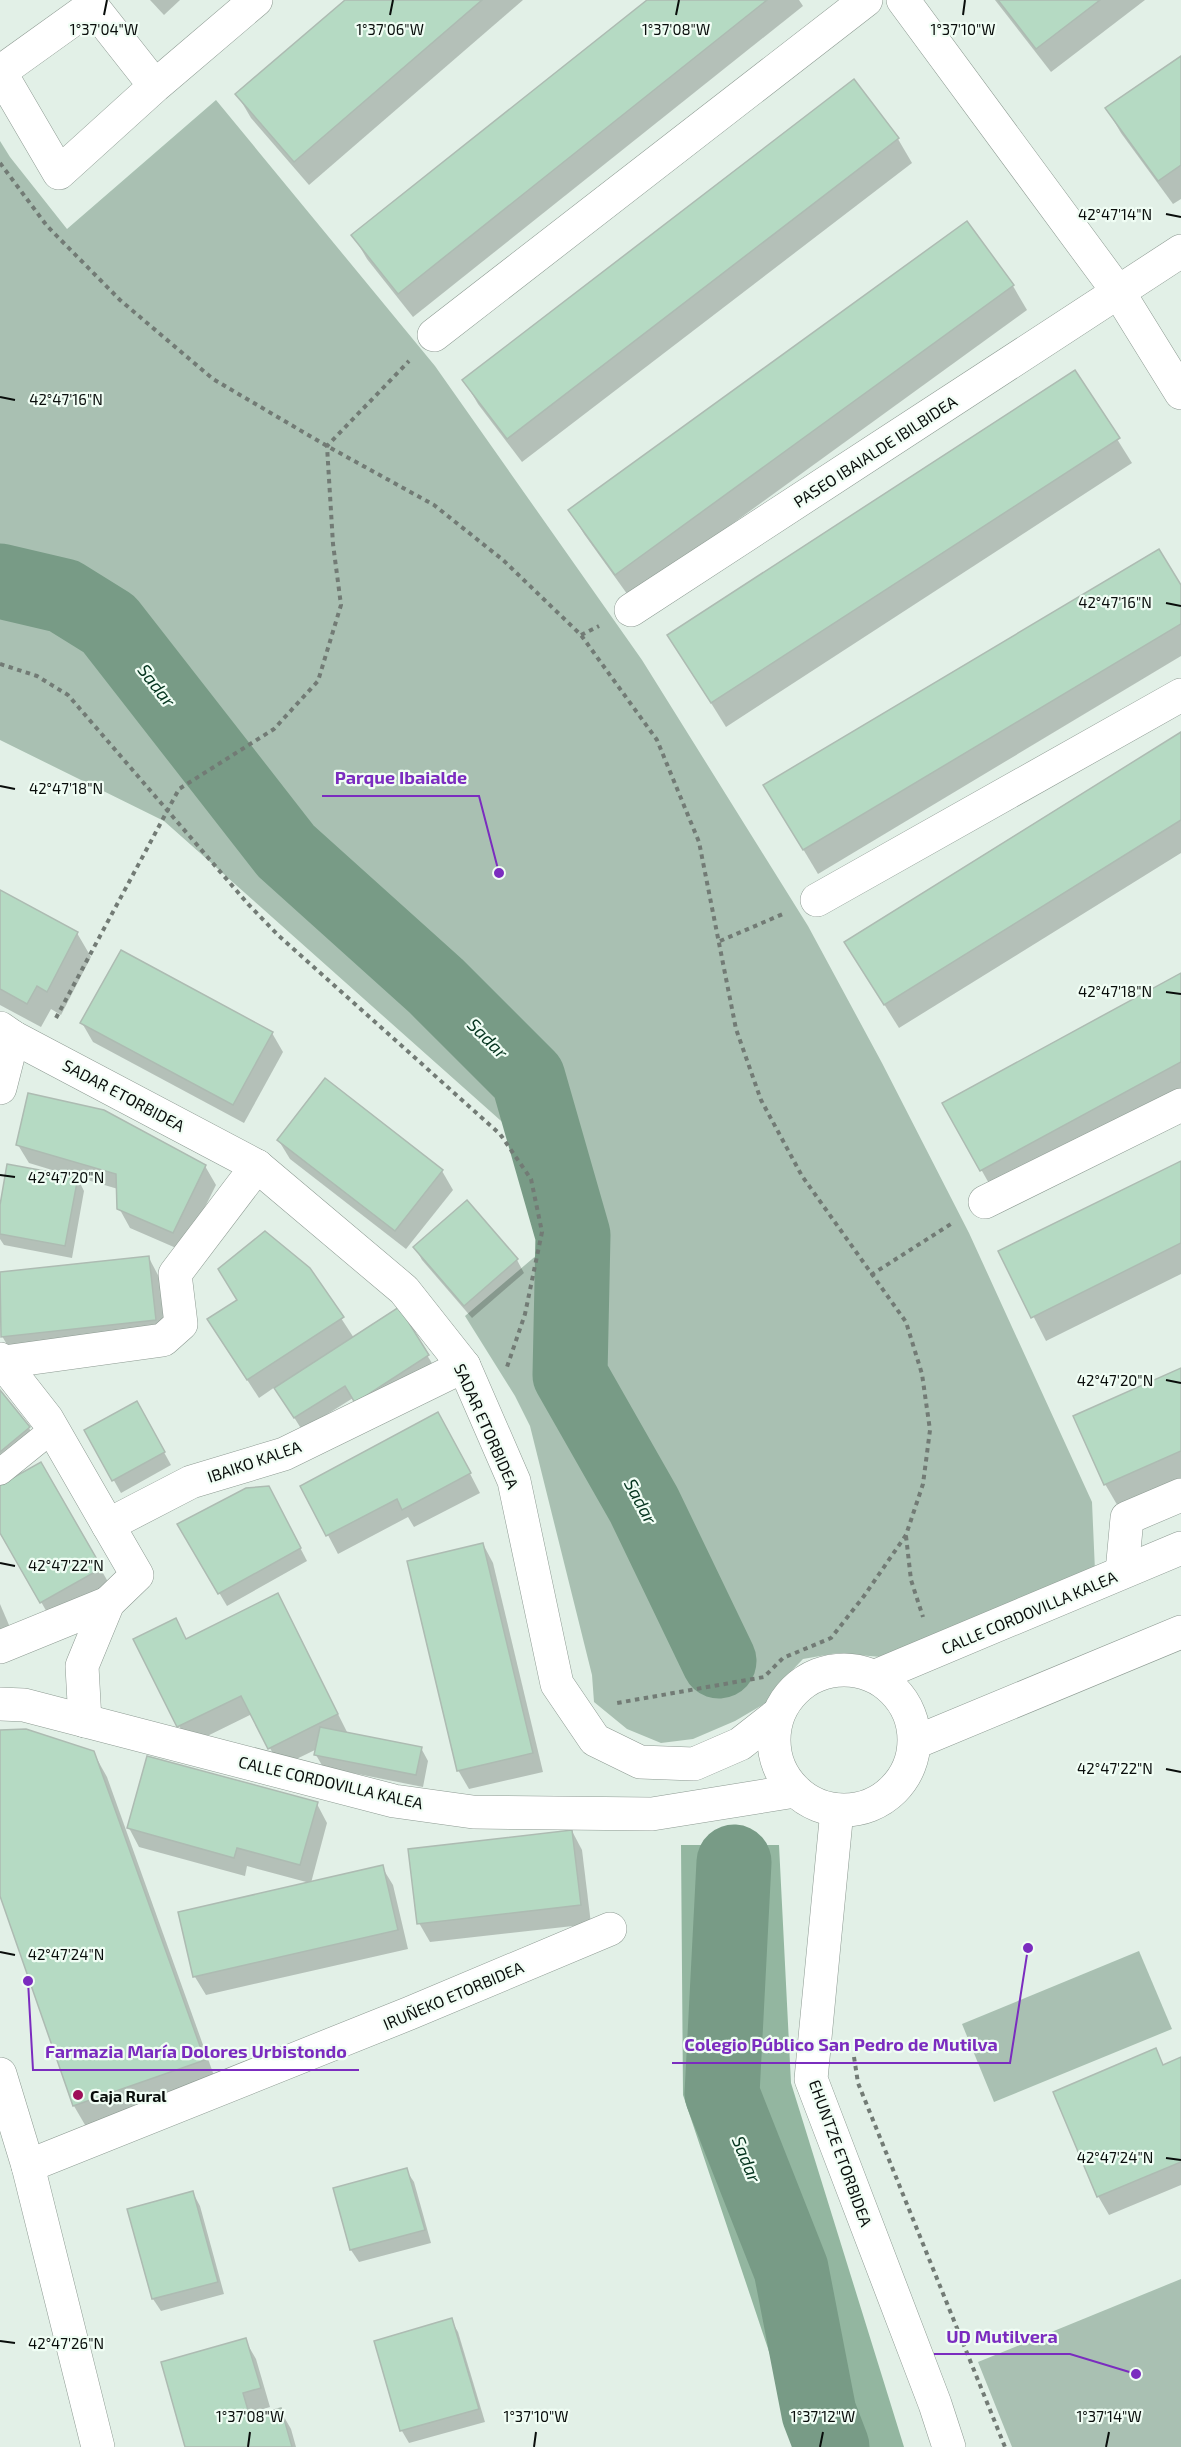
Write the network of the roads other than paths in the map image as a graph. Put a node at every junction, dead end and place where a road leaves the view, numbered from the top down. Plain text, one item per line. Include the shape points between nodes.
1 (256, 0) edge
2 (866, 0) edge
3 (903, 0) edge
4 (155, 86) junction
5 (1181, 251) edge
6 (1119, 292) junction
7 (434, 335) road end
8 (1181, 393) edge
9 (631, 610) dead end
10 (1181, 694) edge
11 (817, 900) road end
12 (7, 1033) edge
13 (0, 1088) edge
14 (1181, 1105) edge
15 (257, 1166) junction
16 (985, 1202) road end
17 (2, 1361) edge
18 (464, 1366) junction
19 (52, 1430) junction
20 (0, 1472) edge
21 (1181, 1496) edge
22 (108, 1525) junction
23 (1181, 1548) edge
24 (1122, 1572) junction
25 (108, 1603) junction
26 (1181, 1632) edge
27 (0, 1647) edge
28 (876, 1676) junction
29 (0, 1704) edge
30 (777, 1715) junction
31 (85, 1721) junction
32 (916, 1742) junction
33 (795, 1791) junction
34 (837, 1810) junction
35 (610, 1929) dead end
36 (0, 2074) edge
37 (28, 2166) junction
38 (98, 2447) edge
39 (949, 2447) edge

1 - 4 street
2 - 7 street
3 - 6 street
4 - 4 street via 59,173 0,72 92,6
5 - 6 street, PASEO IBAIALDE IBILBIDEA
6 - 8 street
6 - 9 street, PASEO IBAIALDE IBILBIDEA
10 - 11 street
12 - 13 street
12 - 15 street, SADAR ETORBIDEA
14 - 16 street
15 - 17 street via 175,1274 181,1324 163,1340
15 - 18 street, SADAR ETORBIDEA via 404,1290
17 - 19 street
18 - 22 street, IBAIKO KALEA via 284,1454 191,1482
18 - 30 street, SADAR ETORBIDEA via 514,1481 557,1684 595,1740 640,1762 694,1764 740,1744
19 - 20 street
19 - 22 street
21 - 24 street via 1127,1518
22 - 25 street via 138,1575
23 - 24 street, CALLE CORDOVILLA KALEA
24 - 28 street, CALLE CORDOVILLA KALEA
25 - 27 street
25 - 31 street via 82,1666
26 - 32 street
28 - 30 street via 839,1668 807,1679 790,1693
28 - 32 street via 905,1702
29 - 31 street, CALLE CORDOVILLA KALEA via 24,1705
30 - 33 street via 772,1735 775,1759
31 - 33 street, CALLE CORDOVILLA KALEA via 394,1801 473,1812 652,1814
32 - 34 street via 907,1774 892,1792 868,1806
33 - 34 street via 821,1807
34 - 39 street, EHUNTZE ETORBIDEA via 811,2079
35 - 37 street, IRUÑEKO ETORBIDEA
36 - 37 street
37 - 38 street

